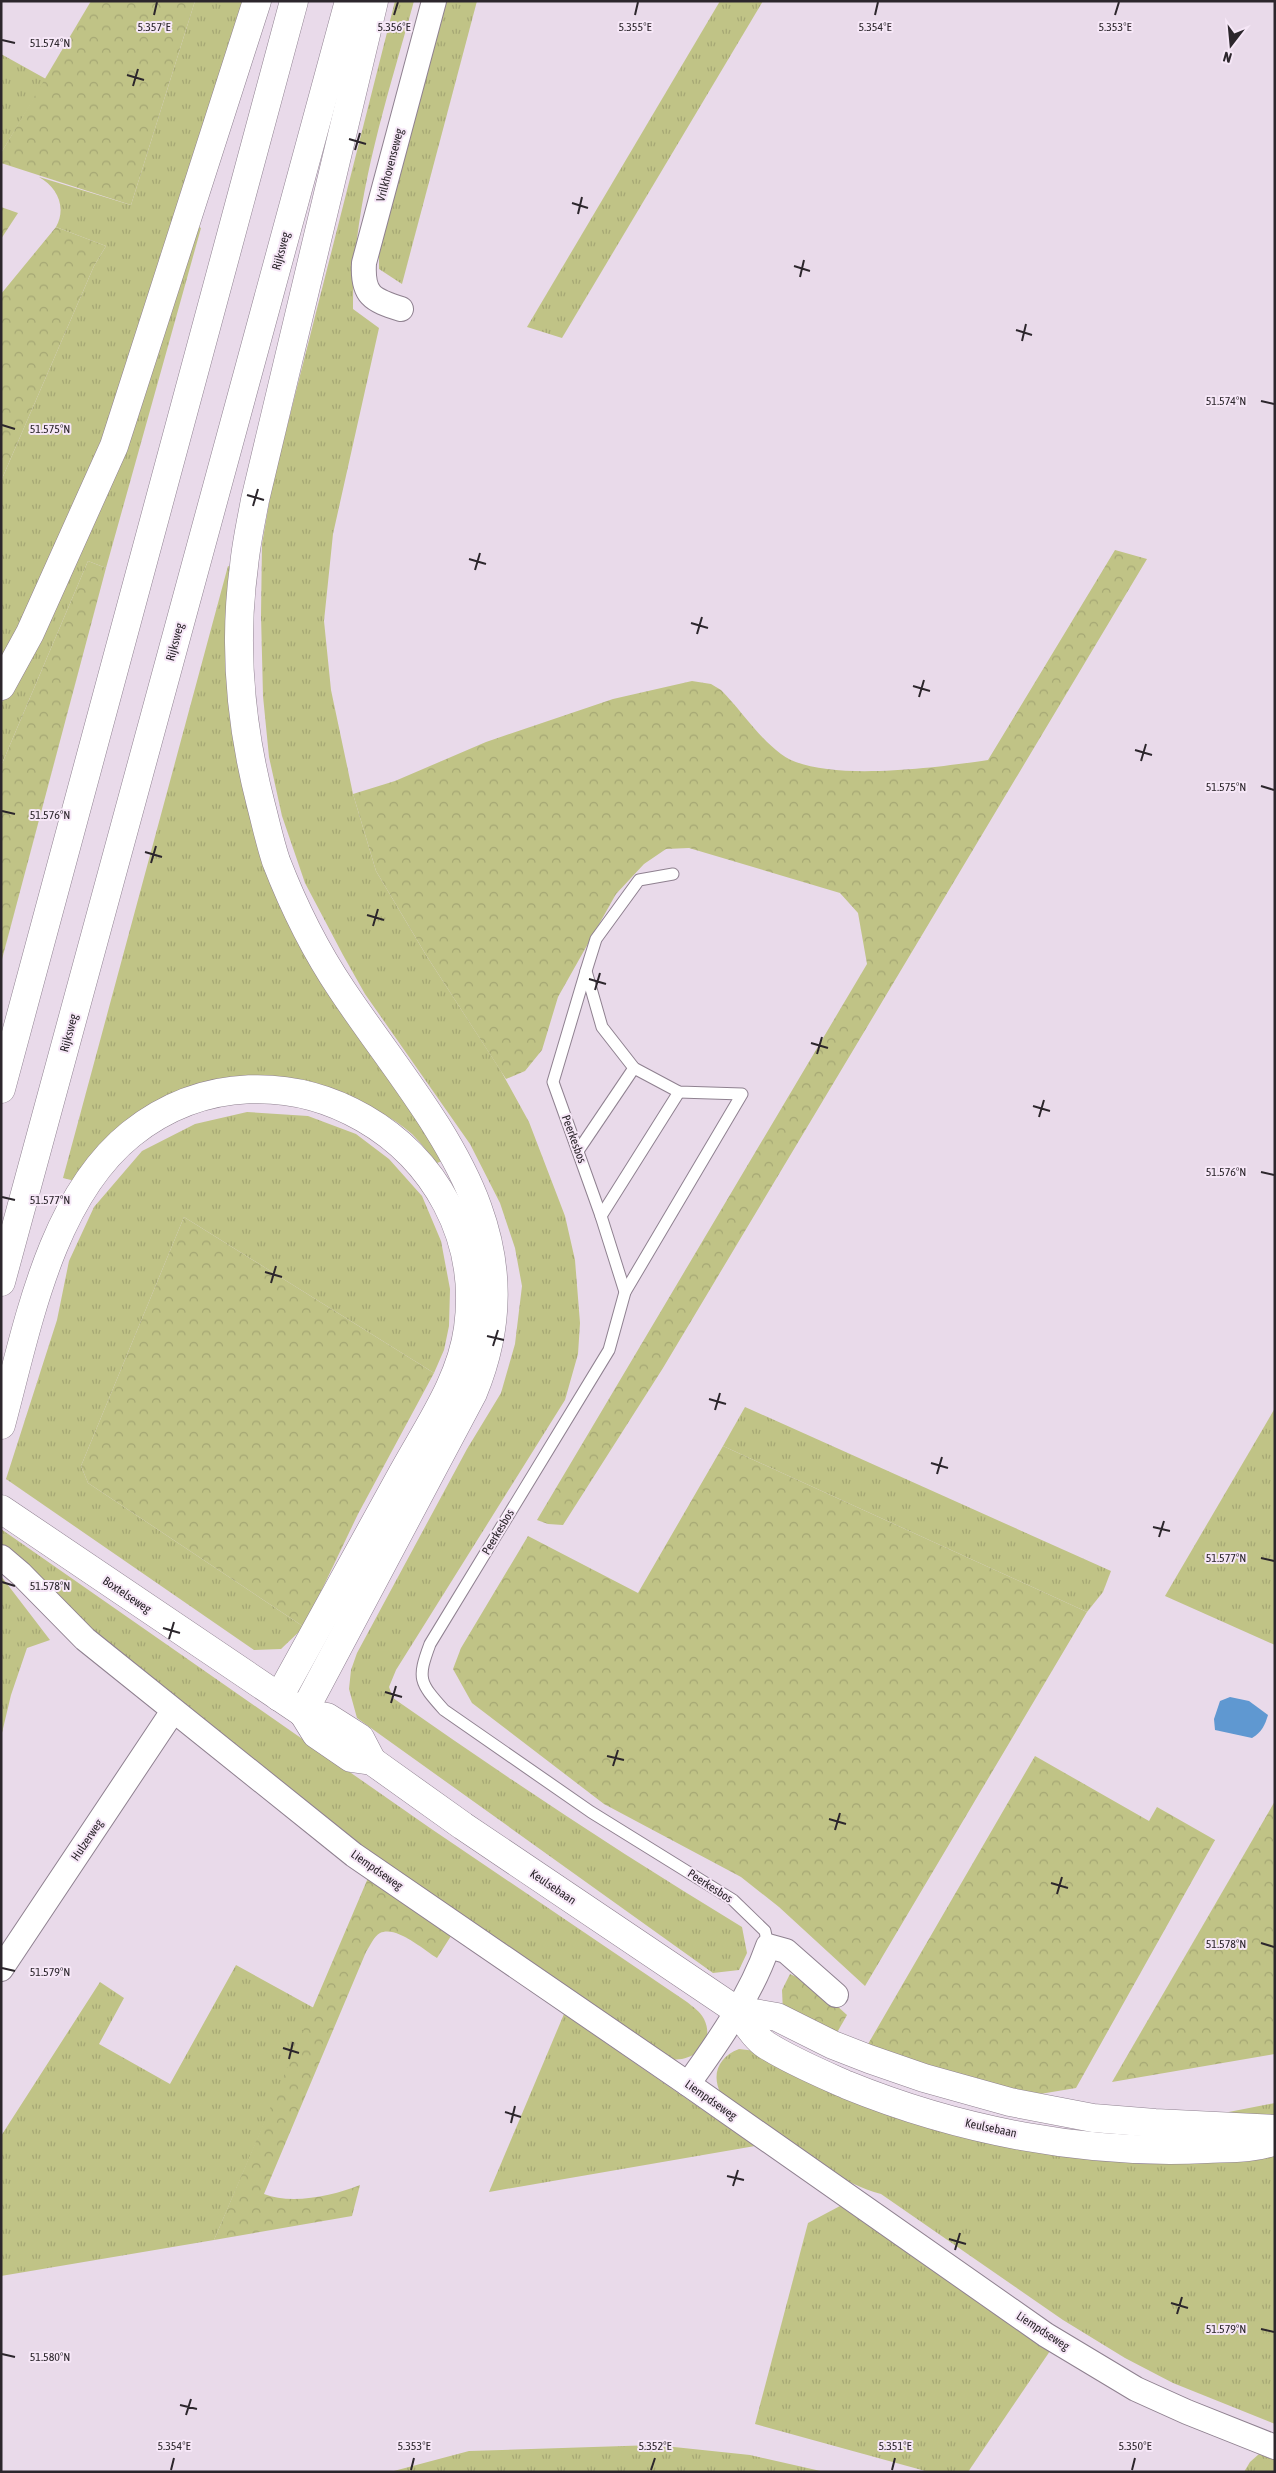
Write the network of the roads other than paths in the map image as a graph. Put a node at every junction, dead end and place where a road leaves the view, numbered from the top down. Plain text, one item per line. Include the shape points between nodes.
1 (257, 1) edge
2 (294, 1) edge
3 (349, 1) edge
4 (374, 1) edge
5 (434, 1) edge
6 (400, 309) dead end
7 (1, 686) edge
8 (673, 874) dead end
9 (586, 971) junction
10 (634, 1068) junction
11 (1, 1089) edge
12 (679, 1092) junction
13 (578, 1151) junction
14 (601, 1216) junction
15 (1, 1282) edge
16 (625, 1292) junction
17 (1, 1424) edge
18 (1, 1509) edge
19 (1, 1557) edge
20 (279, 1697) junction
21 (173, 1711) junction
22 (303, 1713) junction
23 (372, 1761) joint
24 (768, 1946) junction
25 (1, 1969) edge
26 (836, 1996) dead end
27 (736, 2010) junction
28 (688, 2084) junction
29 (1275, 2129) edge
30 (1275, 2141) edge
31 (1275, 2447) edge

1 - 7 main road via 114,446 30,633
2 - 11 main road
3 - 15 main road, Rijksweg
4 - 22 main road via 255,500 240,612 240,677 253,776 276,859 313,940 340,988 433,1121 472,1190 491,1251 495,1305 485,1366 474,1393
5 - 6 street, Vrilkhovenseweg via 364,263 365,288 383,303
8 - 9 lane, Peerkesbos via 639,880 596,939
9 - 10 lane via 602,1027
9 - 13 lane, Peerkesbos via 553,1082
10 - 12 lane
10 - 13 lane
12 - 14 lane
12 - 16 lane via 742,1094
13 - 14 lane, Peerkesbos
14 - 16 lane, Peerkesbos
16 - 24 lane, Peerkesbos via 609,1350 430,1644 421,1668 424,1688 444,1710 591,1812 733,1900 765,1931
17 - 20 main road via 53,1247 86,1183 131,1134 187,1103 217,1094 246,1090 284,1091 319,1098 343,1108 388,1132 405,1147 442,1194 461,1238 470,1298 464,1349 459,1367 434,1417
18 - 20 main road, Boxtelseweg
19 - 21 street via 85,1639
20 - 22 main road, Boxtelseweg
21 - 25 street, Hulzerweg
21 - 28 street, Liempdseweg via 354,1855
22 - 23 main road, Boxtelseweg via 316,1734 330,1744 351,1758
23 - 27 main road, Keulsebaan
24 - 26 street via 786,1951
24 - 27 street via 762,1964
27 - 28 street
27 - 29 main road, Keulsebaan via 777,2017 833,2045 879,2062 948,2086 1019,2104 1101,2118
27 - 30 main road, Keulsebaan via 763,2043 787,2057 870,2094 972,2125 1054,2142 1132,2149 1234,2148
28 - 31 street, Liempdseweg via 1046,2335 1136,2389

